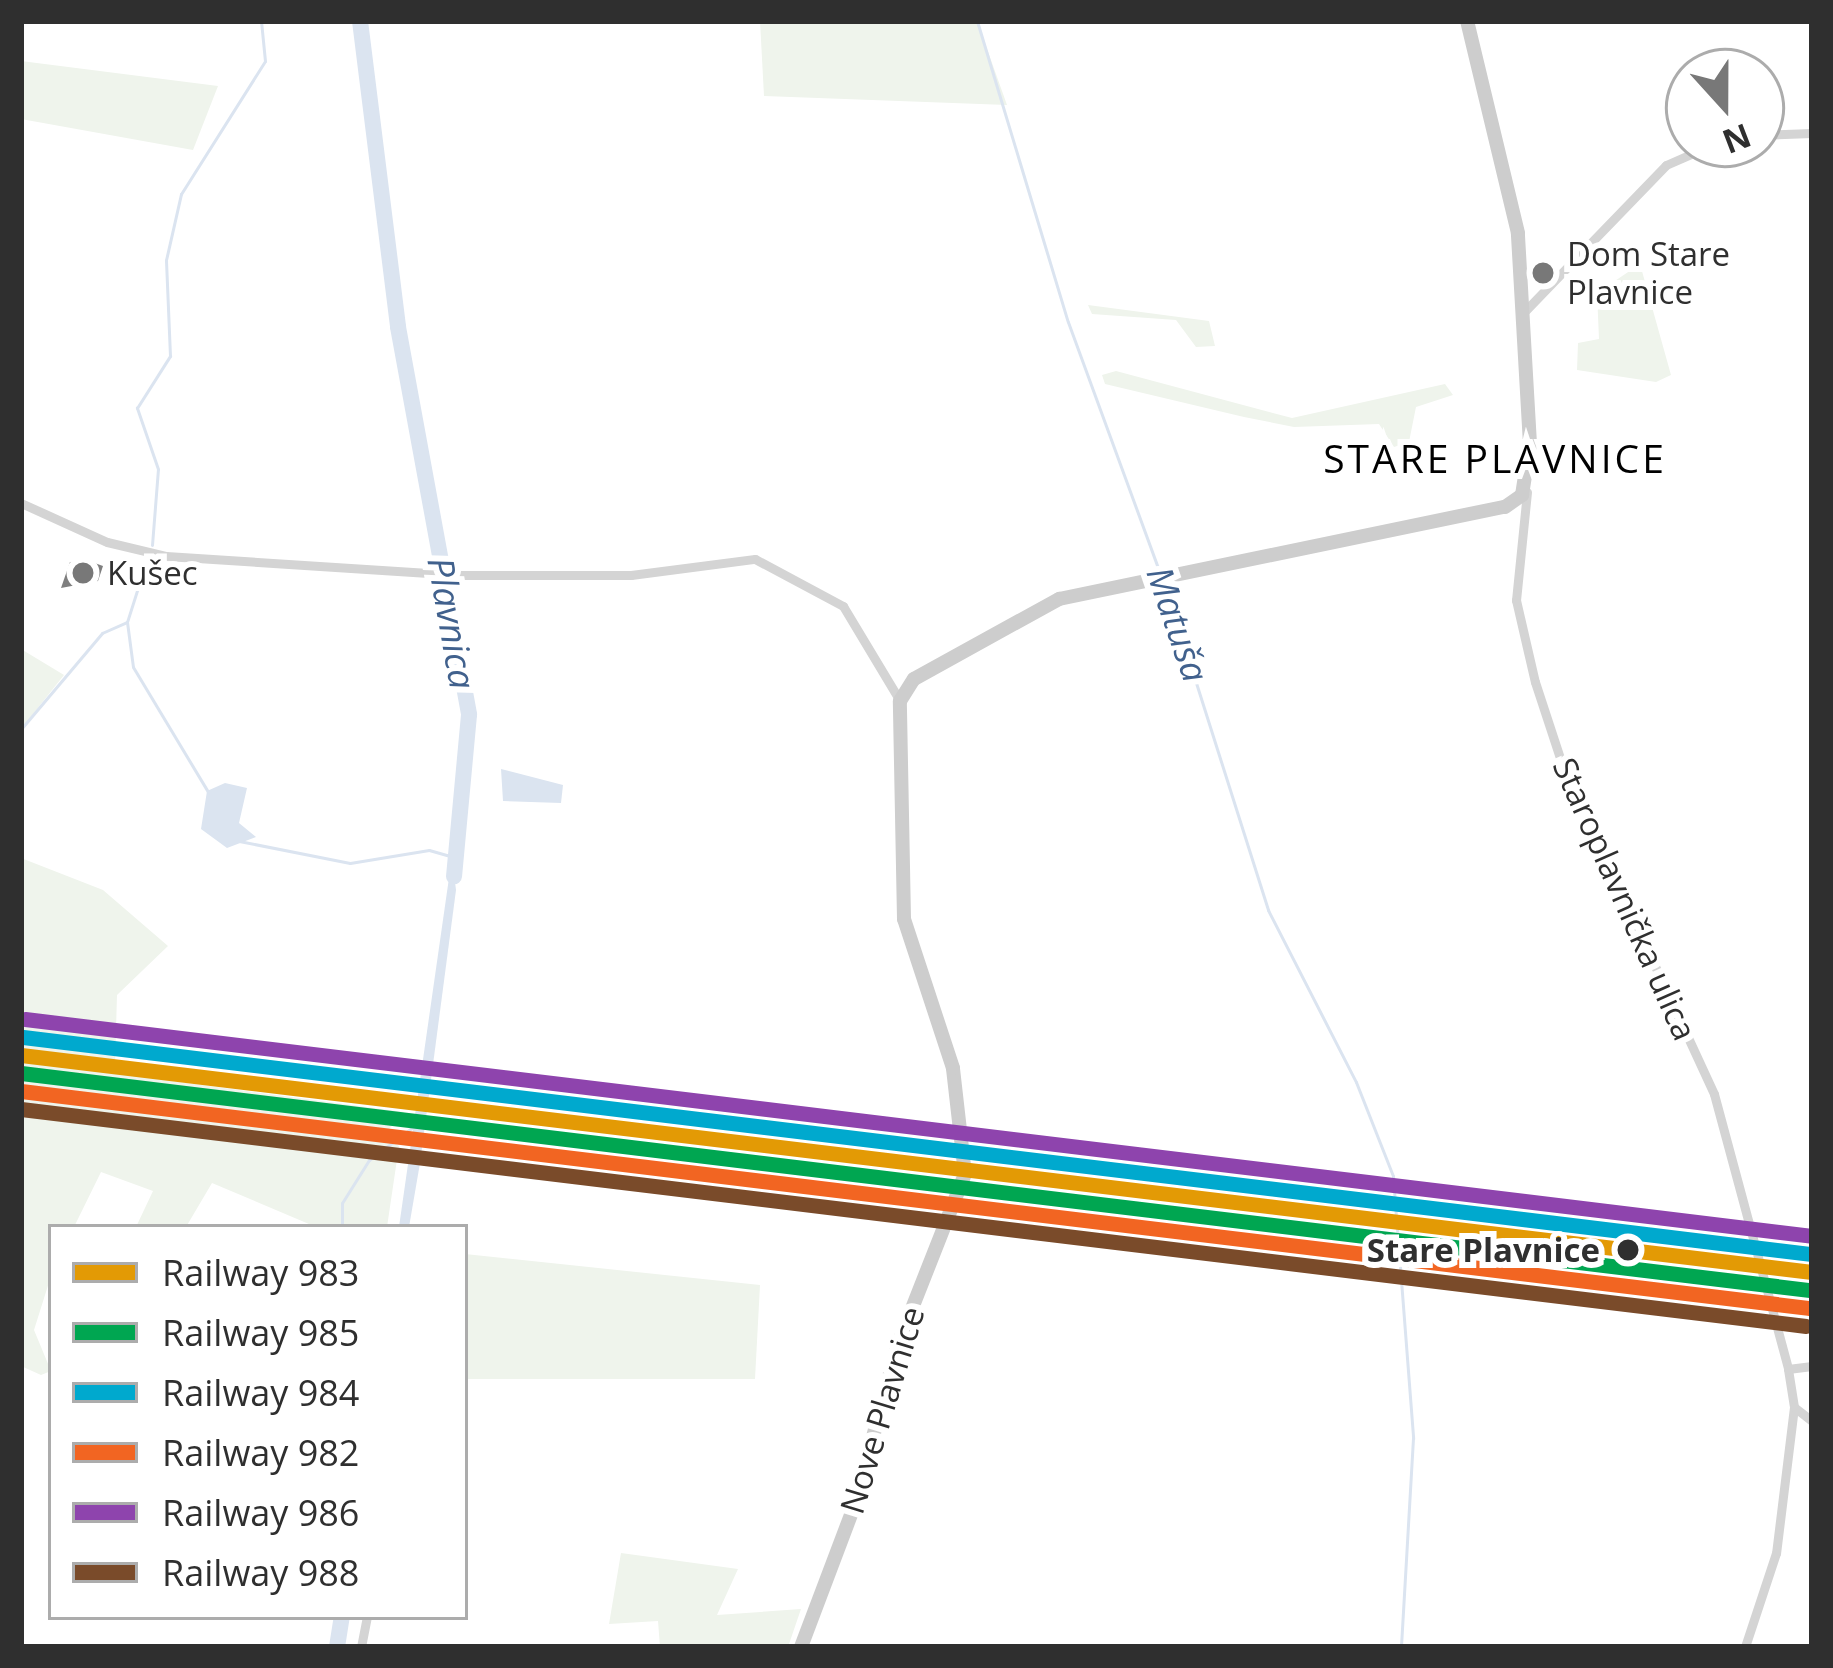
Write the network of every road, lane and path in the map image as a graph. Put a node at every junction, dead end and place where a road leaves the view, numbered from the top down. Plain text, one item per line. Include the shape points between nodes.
1 (1467, 21) edge
2 (1665, 166) edge
3 (1524, 312) junction
4 (1527, 487) junction
5 (21, 503) edge
6 (1505, 507) junction
7 (1522, 529) junction
8 (886, 679) junction
9 (914, 680) junction
10 (900, 701) junction
11 (1812, 1366) edge
12 (1788, 1369) junction
13 (1794, 1407) junction
14 (1812, 1421) edge
15 (801, 1647) edge
16 (1745, 1647) edge

1 - 3 street, Staroplavnička ulica via 1510,184
2 - 3 street
3 - 4 street, Staroplavnička ulica
4 - 6 street
4 - 7 street, Staroplavnička ulica
5 - 8 street via 166,556 459,575 631,575 754,559 843,606
6 - 7 street
6 - 9 street via 1059,598
7 - 12 street, Staroplavnička ulica via 1516,600 1535,682 1563,767 1714,1094 1754,1267
8 - 9 street
8 - 10 street
9 - 10 street
10 - 15 street, Nove Plavnice via 904,919 953,1068 965,1174 898,1344 855,1504
11 - 12 street
12 - 13 street, Staroplavnička ulica
13 - 14 street
13 - 16 street, Staroplavnička ulica via 1776,1553

